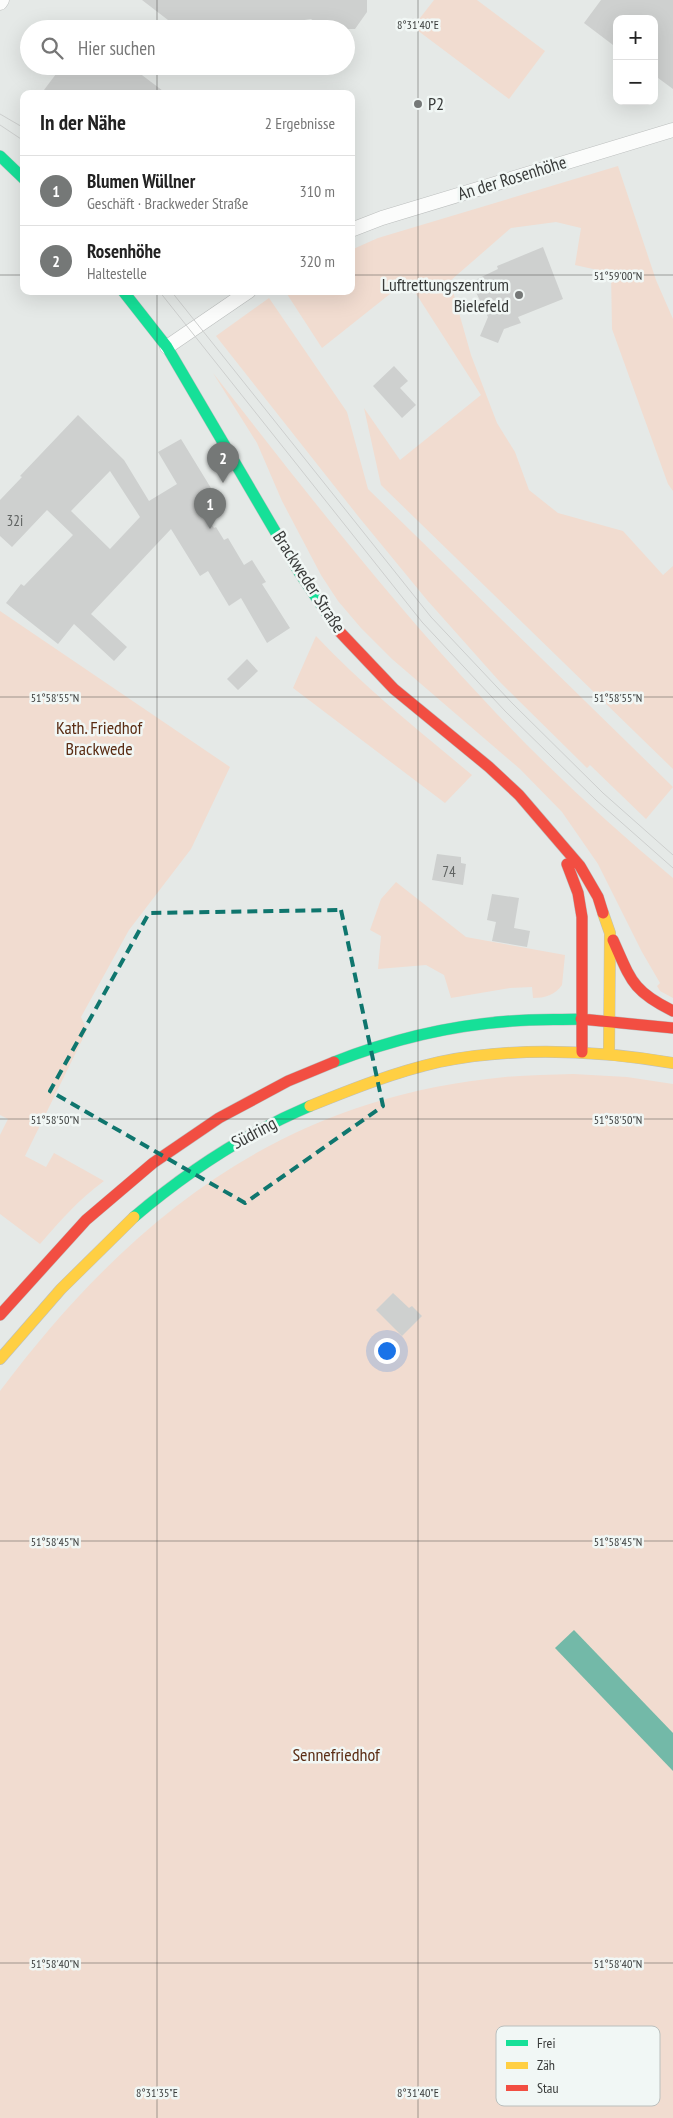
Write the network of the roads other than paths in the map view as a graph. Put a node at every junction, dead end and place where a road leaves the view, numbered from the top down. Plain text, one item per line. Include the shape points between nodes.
1 (673, 130) edge
2 (0, 156) edge
3 (20, 175) edge
4 (355, 228) edge
5 (126, 295) edge
6 (243, 295) edge
7 (167, 347) junction
8 (549, 828) junction
9 (610, 933) junction
10 (673, 1011) edge
11 (582, 1019) junction
12 (610, 1020) junction
13 (673, 1028) edge
14 (582, 1052) junction
15 (609, 1054) junction
16 (673, 1063) edge
17 (2, 1311) edge
18 (0, 1359) edge

1 - 4 street, An der Rosenhöhe
2 - 3 main road
5 - 7 main road, Brackweder Straße
6 - 7 street
7 - 8 main road, Brackweder Straße via 333,625 394,689 489,767
8 - 9 main road, Brackweder Straße via 598,897
8 - 11 main road, Brackweder Straße via 571,871 578,893 582,917
9 - 10 main road via 627,972 641,992
9 - 12 main road, Brackweder Straße
11 - 12 main road
11 - 14 main road, Brackweder Straße
11 - 17 main road, Südring via 529,1019 432,1032 356,1052 278,1084 205,1125 142,1172 90,1216
12 - 13 main road
12 - 15 main road, Brackweder Straße
14 - 15 main road
14 - 18 main road, Südring via 516,1052 442,1062 342,1094 256,1131 194,1169 123,1227 67,1282
15 - 16 main road

